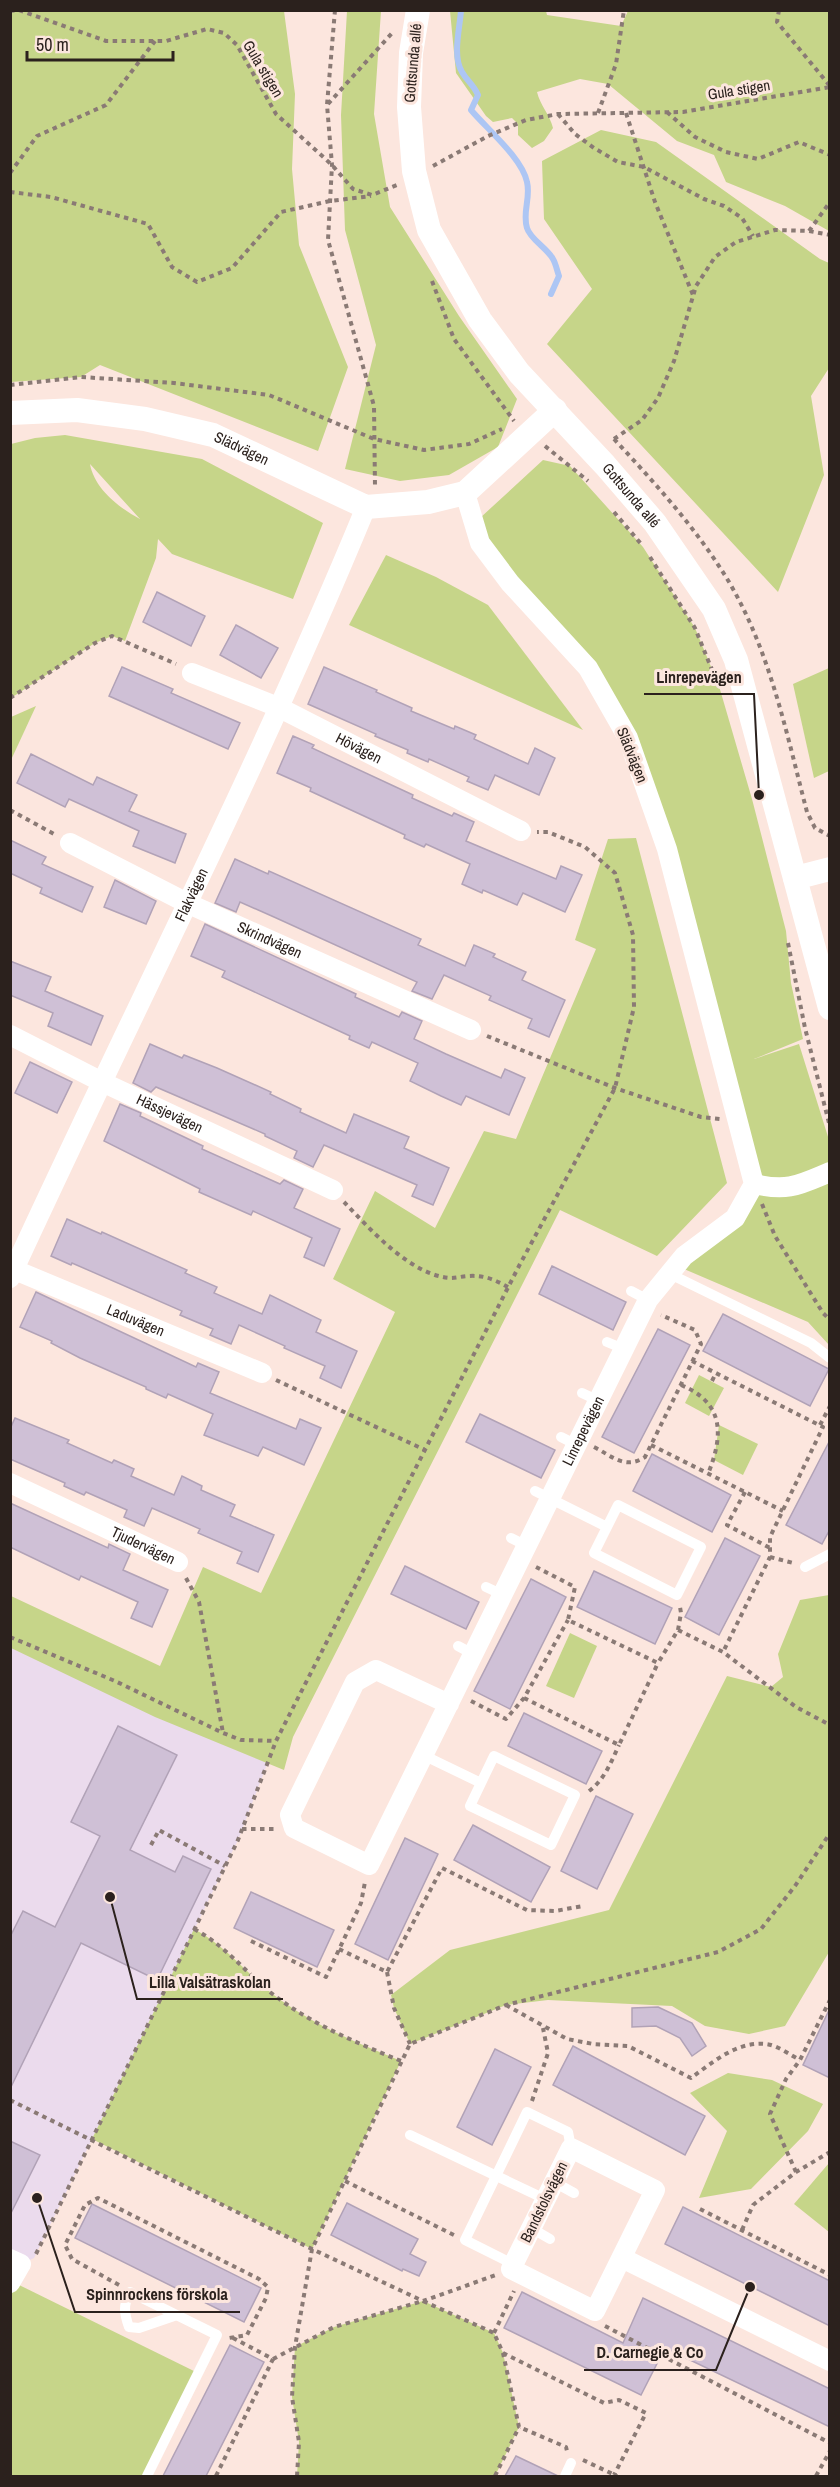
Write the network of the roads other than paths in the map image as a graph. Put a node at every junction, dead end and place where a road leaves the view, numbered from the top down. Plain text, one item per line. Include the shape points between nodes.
1 (418, 10) edge
2 (555, 411) junction
3 (10, 413) edge
4 (465, 493) junction
5 (366, 507) junction
6 (192, 674) dead end
7 (278, 707) junction
8 (521, 831) road end
9 (70, 843) road end
10 (830, 868) edge
11 (795, 878) junction
12 (189, 904) junction
13 (830, 1008) edge
14 (471, 1030) road end
15 (10, 1035) edge
16 (102, 1082) junction
17 (830, 1172) edge
18 (754, 1184) junction
19 (333, 1190) road end
20 (12, 1272) edge
21 (670, 1274) junction
22 (830, 1359) edge
23 (262, 1373) road end
24 (10, 1482) edge
25 (543, 1495) junction
26 (607, 1527) junction
27 (830, 1554) edge
28 (178, 1562) road end
29 (805, 1567) road end
30 (452, 1698) junction
31 (423, 1755) junction
32 (481, 1783) junction
33 (410, 2135) dead end
34 (571, 2148) junction
35 (496, 2176) junction
36 (550, 2191) junction
37 (574, 2193) dead end
38 (531, 2228) junction
39 (550, 2239) dead end
40 (622, 2258) junction
41 (16, 2261) edge
42 (515, 2270) junction
43 (10, 2283) edge
44 (177, 2315) junction
45 (830, 2361) edge
46 (571, 2463) road end
47 (147, 2476) edge
48 (565, 2476) edge

1 - 2 street, Gottsunda allé via 409,107 414,171 429,230 480,320 519,373
2 - 4 street, Slädvägen via 521,427
2 - 11 street, Gottsunda allé via 654,523 714,609 735,660
3 - 5 street, Slädvägen via 76,410 146,419 213,435
4 - 5 street, Slädvägen via 428,502
4 - 18 street, Slädvägen via 480,543 510,583 588,668 628,738 667,849
5 - 7 street, Flakvägen
6 - 7 street, Hövägen
7 - 8 street, Hövägen
7 - 12 street, Flakvägen
9 - 12 street, Skrindvägen
10 - 11 street
11 - 13 street, Gottsunda allé
12 - 14 street, Skrindvägen
12 - 16 street, Flakvägen
15 - 16 street, Hässjevägen
16 - 19 street, Hässjevägen
16 - 20 street, Flakvägen
17 - 18 street via 794,1187 775,1189
18 - 21 street, Linrepevägen via 735,1218 684,1256
20 - 23 street, Laduvägen
21 - 22 lane via 811,1343
21 - 25 street, Linrepevägen via 641,1300 615,1345 573,1440
24 - 28 street, Tjudervägen
25 - 26 lane
25 - 30 street, Linrepevägen via 466,1650
26 - 26 lane via 618,1505 701,1547 677,1595 594,1553
27 - 29 lane
30 - 31 street, Linrepevägen
30 - 31 street, Linrepevägen via 376,1670 355,1682 290,1815 294,1828 369,1865
31 - 32 lane
32 - 32 lane via 470,1806 551,1845 575,1795 494,1756
33 - 35 lane
34 - 35 lane via 568,2132 527,2112
34 - 36 street, Bandstolsvägen
34 - 40 street, Bandstolsvägen via 655,2190
35 - 36 lane
35 - 42 lane via 465,2240
36 - 37 lane
36 - 38 street, Bandstolsvägen
38 - 39 lane
38 - 42 street, Bandstolsvägen
40 - 42 street, Bandstolsvägen via 595,2311
40 - 45 street
41 - 43 street
44 - 44 lane via 130,2292 124,2304 129,2327 140,2328
44 - 47 lane via 217,2335
46 - 48 lane

